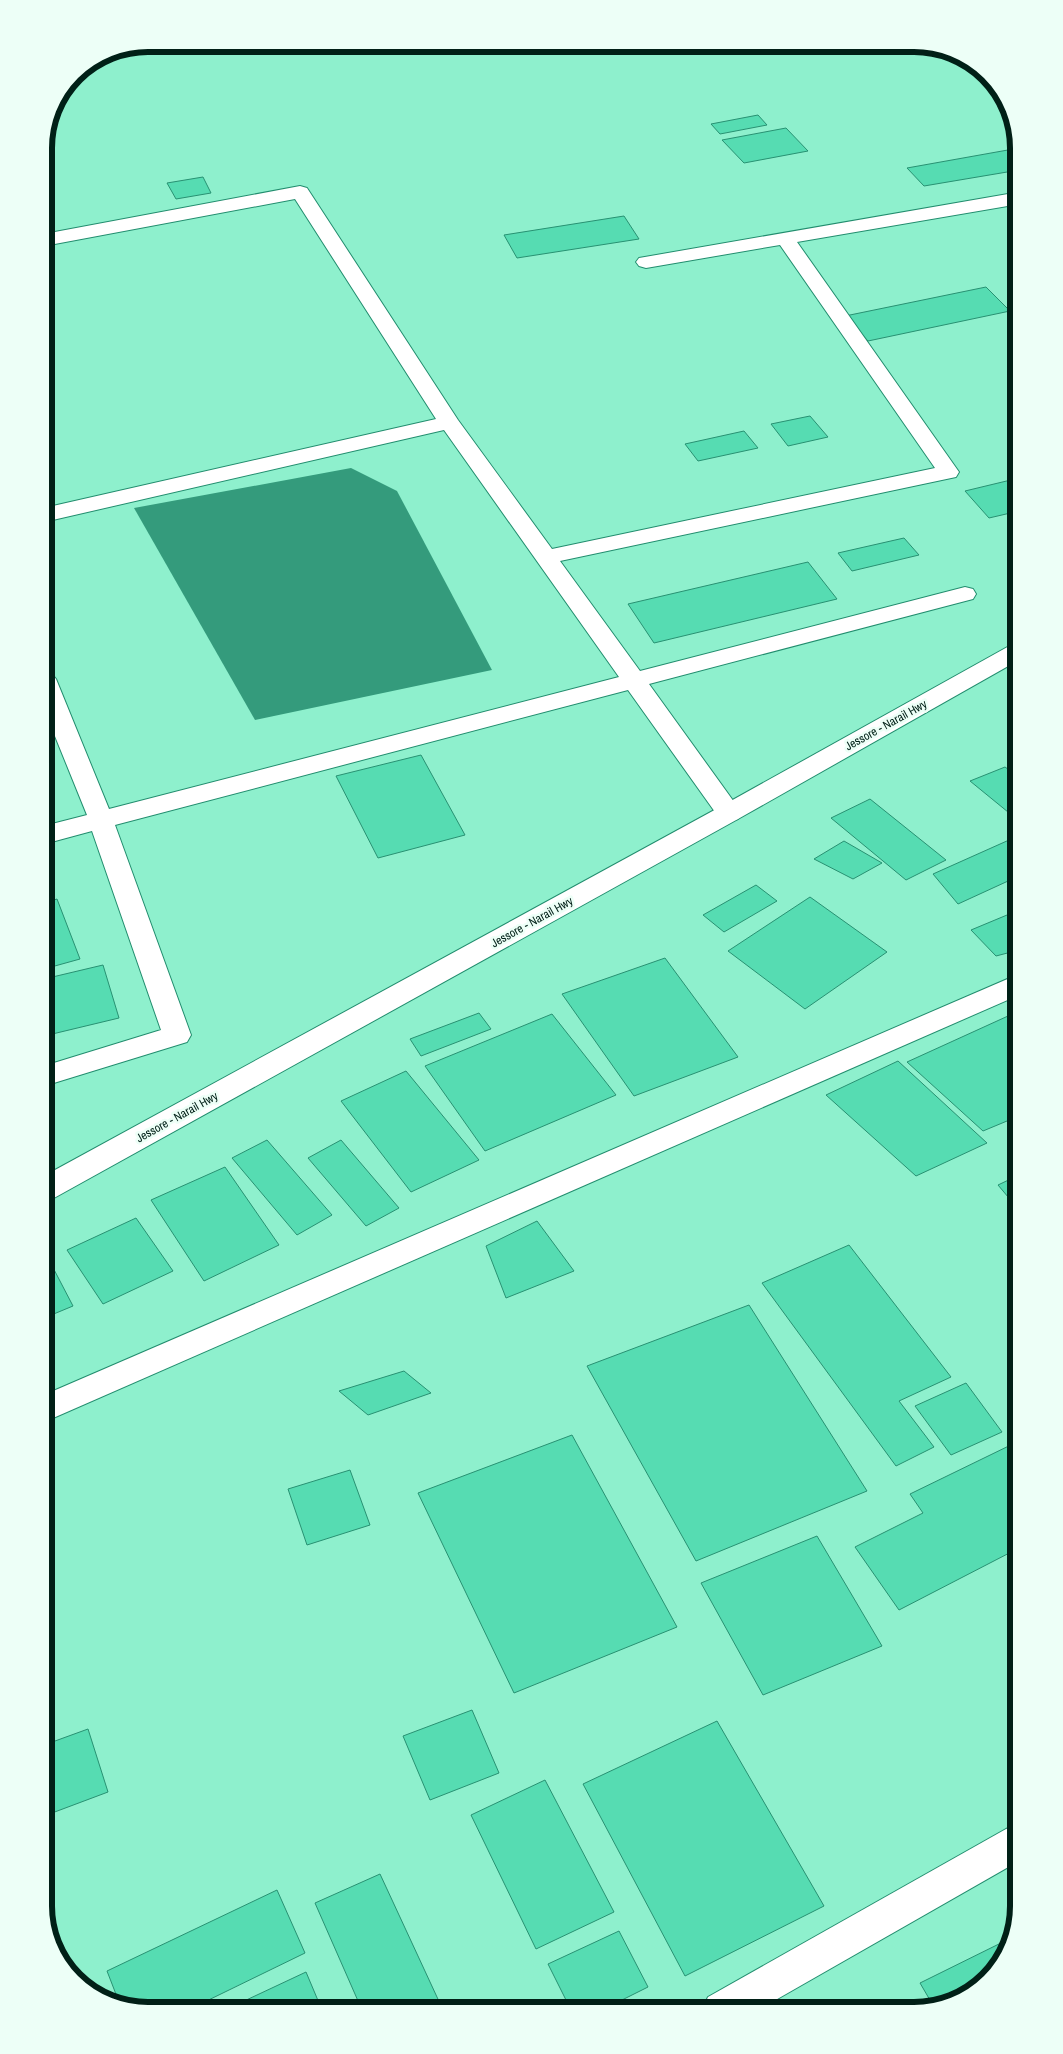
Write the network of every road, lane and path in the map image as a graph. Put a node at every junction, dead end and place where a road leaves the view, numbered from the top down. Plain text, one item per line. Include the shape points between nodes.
1 (1010, 200) edge
2 (53, 238) edge
3 (785, 238) junction
4 (646, 262) dead end
5 (449, 422) junction
6 (53, 513) edge
7 (546, 557) junction
8 (965, 594) dead end
9 (1010, 655) edge
10 (634, 680) junction
11 (53, 700) edge
12 (729, 813) junction
13 (101, 820) junction
14 (53, 833) edge
15 (1010, 988) edge
16 (52, 1073) edge
17 (52, 1185) edge
18 (52, 1405) edge
19 (1010, 1847) edge
20 (736, 2002) edge

1 - 3 main road
2 - 5 main road via 300,192
3 - 4 main road
3 - 7 main road via 948,472
5 - 6 main road
5 - 7 main road
7 - 10 main road
8 - 10 main road
9 - 12 main road, Jessore - Narail Hwy
10 - 12 main road
10 - 13 main road
11 - 13 main road
12 - 17 main road, Jessore - Narail Hwy
13 - 14 main road
13 - 16 main road via 177,1035
15 - 18 main road
19 - 20 main road

